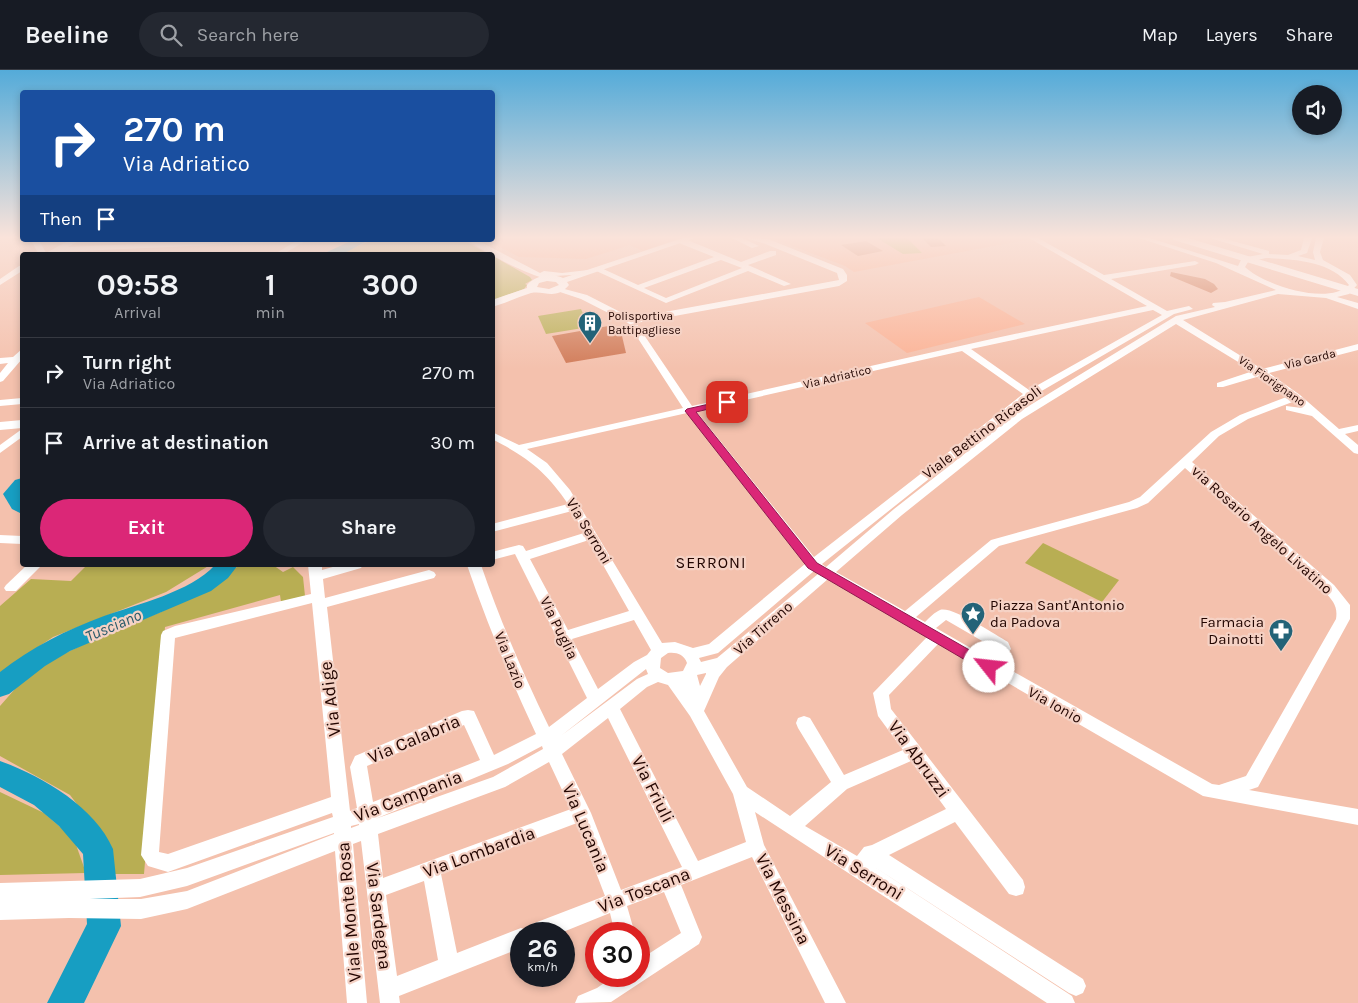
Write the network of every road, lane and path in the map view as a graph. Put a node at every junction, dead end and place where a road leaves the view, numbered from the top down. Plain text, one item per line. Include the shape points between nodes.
1 (528, 282) edge
2 (537, 282) edge
3 (556, 282) edge
4 (568, 282) edge
5 (621, 282) edge
6 (655, 282) edge
7 (716, 282) edge
8 (781, 282) edge
9 (842, 282) edge
10 (1109, 282) edge
11 (1259, 282) edge
12 (1261, 282) edge
13 (1323, 282) edge
14 (1351, 282) edge
15 (787, 284) dead end
16 (561, 285) junction
17 (637, 288) junction
18 (1358, 292) edge
19 (1300, 293) junction
20 (1322, 295) junction
21 (1265, 296) junction
22 (495, 302) edge
23 (1358, 306) edge
24 (1156, 307) junction
25 (1173, 318) junction
26 (631, 322) junction
27 (1358, 347) edge
28 (964, 348) junction
29 (20, 356) edge
30 (0, 361) edge
31 (1261, 372) junction
32 (0, 379) edge
33 (1220, 385) dead end
34 (1029, 394) junction
35 (20, 396) edge
36 (0, 399) edge
37 (20, 400) edge
38 (1302, 402) junction
39 (0, 404) edge
40 (1288, 404) junction
41 (690, 411) junction
42 (1316, 414) junction
43 (20, 424) edge
44 (0, 426) edge
45 (1358, 428) edge
46 (1336, 432) junction
47 (20, 434) edge
48 (495, 436) edge
49 (518, 448) junction
50 (0, 450) edge
51 (1358, 451) edge
52 (1185, 462) junction
53 (575, 506) junction
54 (495, 527) edge
55 (592, 536) junction
56 (0, 538) edge
57 (20, 540) edge
58 (495, 555) edge
59 (524, 556) junction
60 (812, 565) junction
61 (33, 567) edge
62 (340, 567) edge
63 (475, 567) edge
64 (316, 570) edge
65 (827, 573) junction
66 (429, 575) dead end
67 (11, 588) dead end
68 (319, 600) junction
69 (638, 614) junction
70 (906, 618) junction
71 (931, 634) junction
72 (563, 637) junction
73 (691, 654) junction
74 (656, 655) junction
75 (721, 664) junction
76 (989, 667) junction
77 (690, 672) junction
78 (666, 678) junction
79 (604, 704) junction
80 (696, 711) junction
81 (804, 723) dead end
82 (549, 745) junction
83 (915, 752) junction
84 (490, 764) junction
85 (841, 784) junction
86 (741, 792) junction
87 (1223, 792) junction
88 (340, 802) junction
89 (958, 812) junction
90 (582, 813) junction
91 (1358, 816) edge
92 (367, 822) junction
93 (792, 826) junction
94 (342, 830) junction
95 (756, 846) junction
96 (862, 859) junction
97 (431, 870) junction
98 (694, 870) junction
99 (669, 880) junction
100 (1016, 887) dead end
101 (376, 890) junction
102 (0, 892) edge
103 (67, 898) junction
104 (616, 901) junction
105 (0, 910) edge
106 (563, 922) edge
107 (621, 922) edge
108 (510, 942) edge
109 (650, 965) edge
110 (450, 966) junction
111 (1076, 986) dead end
112 (615, 987) edge
113 (389, 997) edge
114 (357, 1003) edge
115 (585, 1003) edge
116 (836, 1003) edge
117 (1066, 1003) edge

1 - 22 main road
2 - 16 main road via 546,292
3 - 16 main road
4 - 16 main road
5 - 17 street
6 - 17 street
7 - 17 street via 666,302
8 - 15 street
9 - 26 street
10 - 24 street, Via Fiorignano
11 - 21 street via 1269,290
12 - 19 street
13 - 18 highway
14 - 20 street via 1351,289 1340,294
16 - 26 street
19 - 20 street
19 - 21 street via 1278,292
20 - 23 street
21 - 25 street
24 - 25 street, Via Fiorignano
24 - 28 street, Via Adriatico
25 - 31 street, Via Fiorignano
25 - 34 street, Viale Bettino Ricasoli
25 - 65 street, Viale Bettino Ricasoli via 1018,417
26 - 41 street, Via Ionio
27 - 31 street, Via Garda
28 - 34 street
28 - 41 street, Via Adriatico
29 - 30 street
29 - 32 street
31 - 33 street, Via Garda
31 - 38 street, Via Fiorignano
34 - 60 street, Viale Bettino Ricasoli
35 - 36 street
37 - 39 street
38 - 40 street
38 - 42 street, Via Fiorignano
40 - 42 street
40 - 52 street via 1252,413 1232,423
41 - 49 street, Via Adriatico
41 - 60 street, Via Ionio
42 - 46 street, Via Fiorignano
43 - 44 main road
45 - 46 street
46 - 51 street, Via Fiorignano
47 - 50 street
48 - 49 street, Via Serroni
49 - 53 street, Via Serroni via 548,470
52 - 70 street via 1144,500 1133,505 995,543
52 - 87 street, via Rosario Angelo Livatino via 1329,588 1345,610 1344,619 1252,782
53 - 54 street
53 - 55 street, Via Serroni
55 - 59 street
55 - 69 street, Via Serroni
56 - 57 street
58 - 59 street via 519,550
59 - 72 street, Via Puglia
60 - 65 street, Via Ionio
60 - 73 street, Via Tirreno via 713,649
61 - 67 street
62 - 64 street
63 - 82 street, Via Lazio via 522,688
64 - 68 street, Via Adige
65 - 70 street, Via Ionio
65 - 75 street, Via Tirreno
66 - 68 street
68 - 88 street, Via Adige
68 - 88 street via 168,635 150,855 154,860 168,863
69 - 72 street
69 - 74 street, Via Serroni
70 - 71 street, Via Ionio
71 - 76 street, Via Ionio
71 - 76 street via 943,614 949,615 1003,646
71 - 83 street, Via Abruzzi via 882,693 884,711
72 - 79 street, Via Puglia
73 - 74 street via 679,647 671,647
73 - 77 street via 694,663
74 - 78 street via 652,667
74 - 79 street, Via Campania via 639,666
75 - 77 street, Via Tirreno
75 - 80 street
76 - 87 street, Via Ionio via 1209,791
77 - 78 street
77 - 80 street, Via Serroni via 697,701
78 - 79 street, Via Campania via 642,683
78 - 80 street, Via Serroni
79 - 82 street, Via Campania
79 - 98 street, Via Friuli
80 - 86 street, Via Serroni
81 - 85 street
82 - 84 street, Via Campania
82 - 90 street, Via Lucania
82 - 92 street, Via Campania via 498,782
83 - 85 street
83 - 89 street, Via Abruzzi
84 - 92 street, Via Campania
84 - 92 street, Via Calabria via 468,716 361,761 358,767
85 - 93 street
86 - 93 street, Via Serroni
86 - 95 street, Via Messina
87 - 91 street, Via Ionio
88 - 94 street, Via Adige
89 - 96 street, Via Abruzzi
89 - 100 street, Via Abruzzi
90 - 97 street, Via Lombardia
90 - 104 street, Via Lucania
92 - 94 street, Via Campania
92 - 101 street, Via Sardegna
93 - 96 street, Via Serroni
94 - 103 street, Via Campania via 187,877 140,888
94 - 103 street, Via Campania via 188,900 141,909
94 - 114 street, Viale Monte Rosa
95 - 98 street, Via Toscana
95 - 116 street, Via Messina
96 - 111 street
96 - 117 street, Via Serroni
97 - 101 street, Via Lombardia
97 - 110 street
98 - 99 street, Via Toscana
99 - 104 street, Via Toscana
99 - 109 street via 692,937
101 - 113 street, Via Sardegna
102 - 103 street
103 - 105 street
104 - 106 street, Via Toscana
104 - 107 street, Via Lucania
108 - 110 street
110 - 113 street
112 - 115 street

